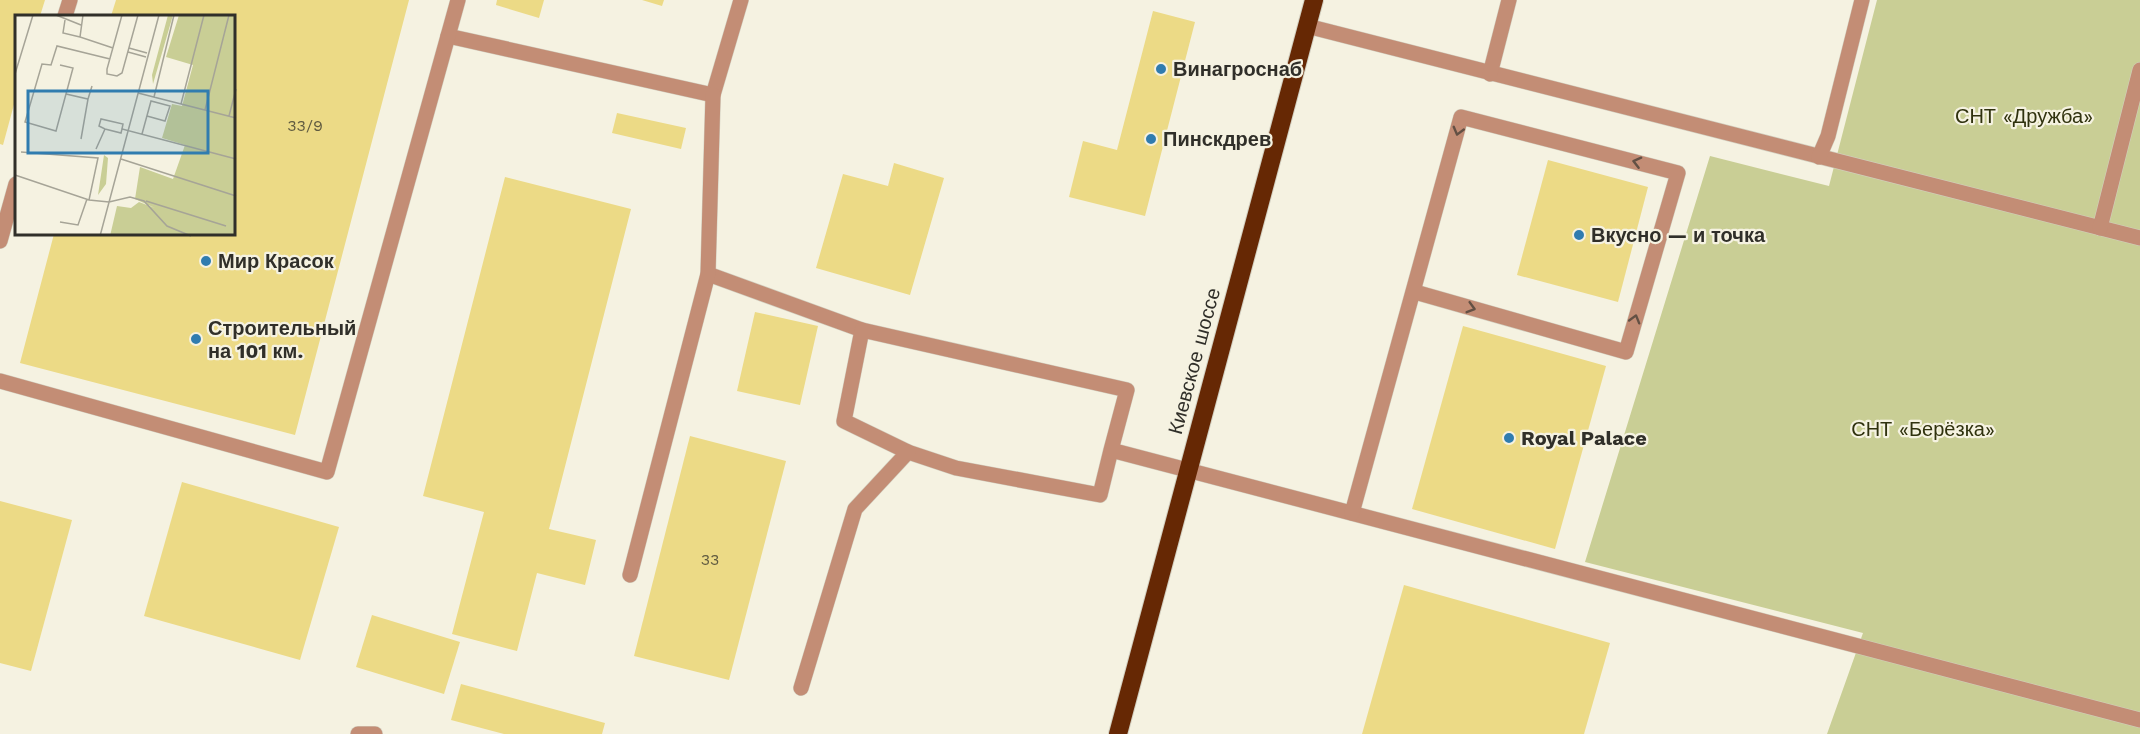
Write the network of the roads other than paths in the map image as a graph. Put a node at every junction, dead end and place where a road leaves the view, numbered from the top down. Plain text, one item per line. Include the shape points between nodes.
1 (70, 0) edge
2 (458, 0) edge
3 (741, 0) edge
4 (1314, 0) edge
5 (1509, 0) edge
6 (1862, 0) edge
7 (65, 15) edge
8 (1307, 26) junction
9 (448, 36) junction
10 (2140, 70) edge
11 (1490, 74) junction
12 (713, 95) junction
13 (1819, 157) junction
14 (15, 188) edge
15 (2100, 228) junction
16 (2140, 238) edge
17 (0, 241) edge
18 (708, 274) junction
19 (1415, 292) junction
20 (862, 330) junction
21 (0, 381) edge
22 (1111, 450) junction
23 (908, 452) junction
24 (1189, 470) junction
25 (1352, 513) junction
26 (630, 575) dead end
27 (801, 688) dead end
28 (2140, 720) edge
29 (358, 734) edge
30 (375, 734) edge
31 (1118, 734) edge

1 - 7 lane
2 - 9 lane
3 - 12 lane
4 - 8 highway, Киевское шоссе
5 - 11 lane
6 - 13 lane via 1828,136
8 - 11 lane
8 - 24 highway, Киевское шоссе
9 - 12 lane
9 - 21 lane via 327,472
10 - 15 lane
11 - 13 lane
12 - 18 lane
13 - 15 lane
14 - 17 lane
15 - 16 lane
18 - 20 lane
18 - 26 lane
19 -> 19 lane via 1626,352 1678,173 1461,117
19 - 25 lane
20 - 22 lane via 1127,390
20 - 23 lane via 844,421
22 - 23 lane via 1100,495 956,468
22 - 24 lane
23 - 27 lane via 855,509
24 - 25 lane
24 - 31 highway, Киевское шоссе
25 - 28 lane
29 - 30 lane

